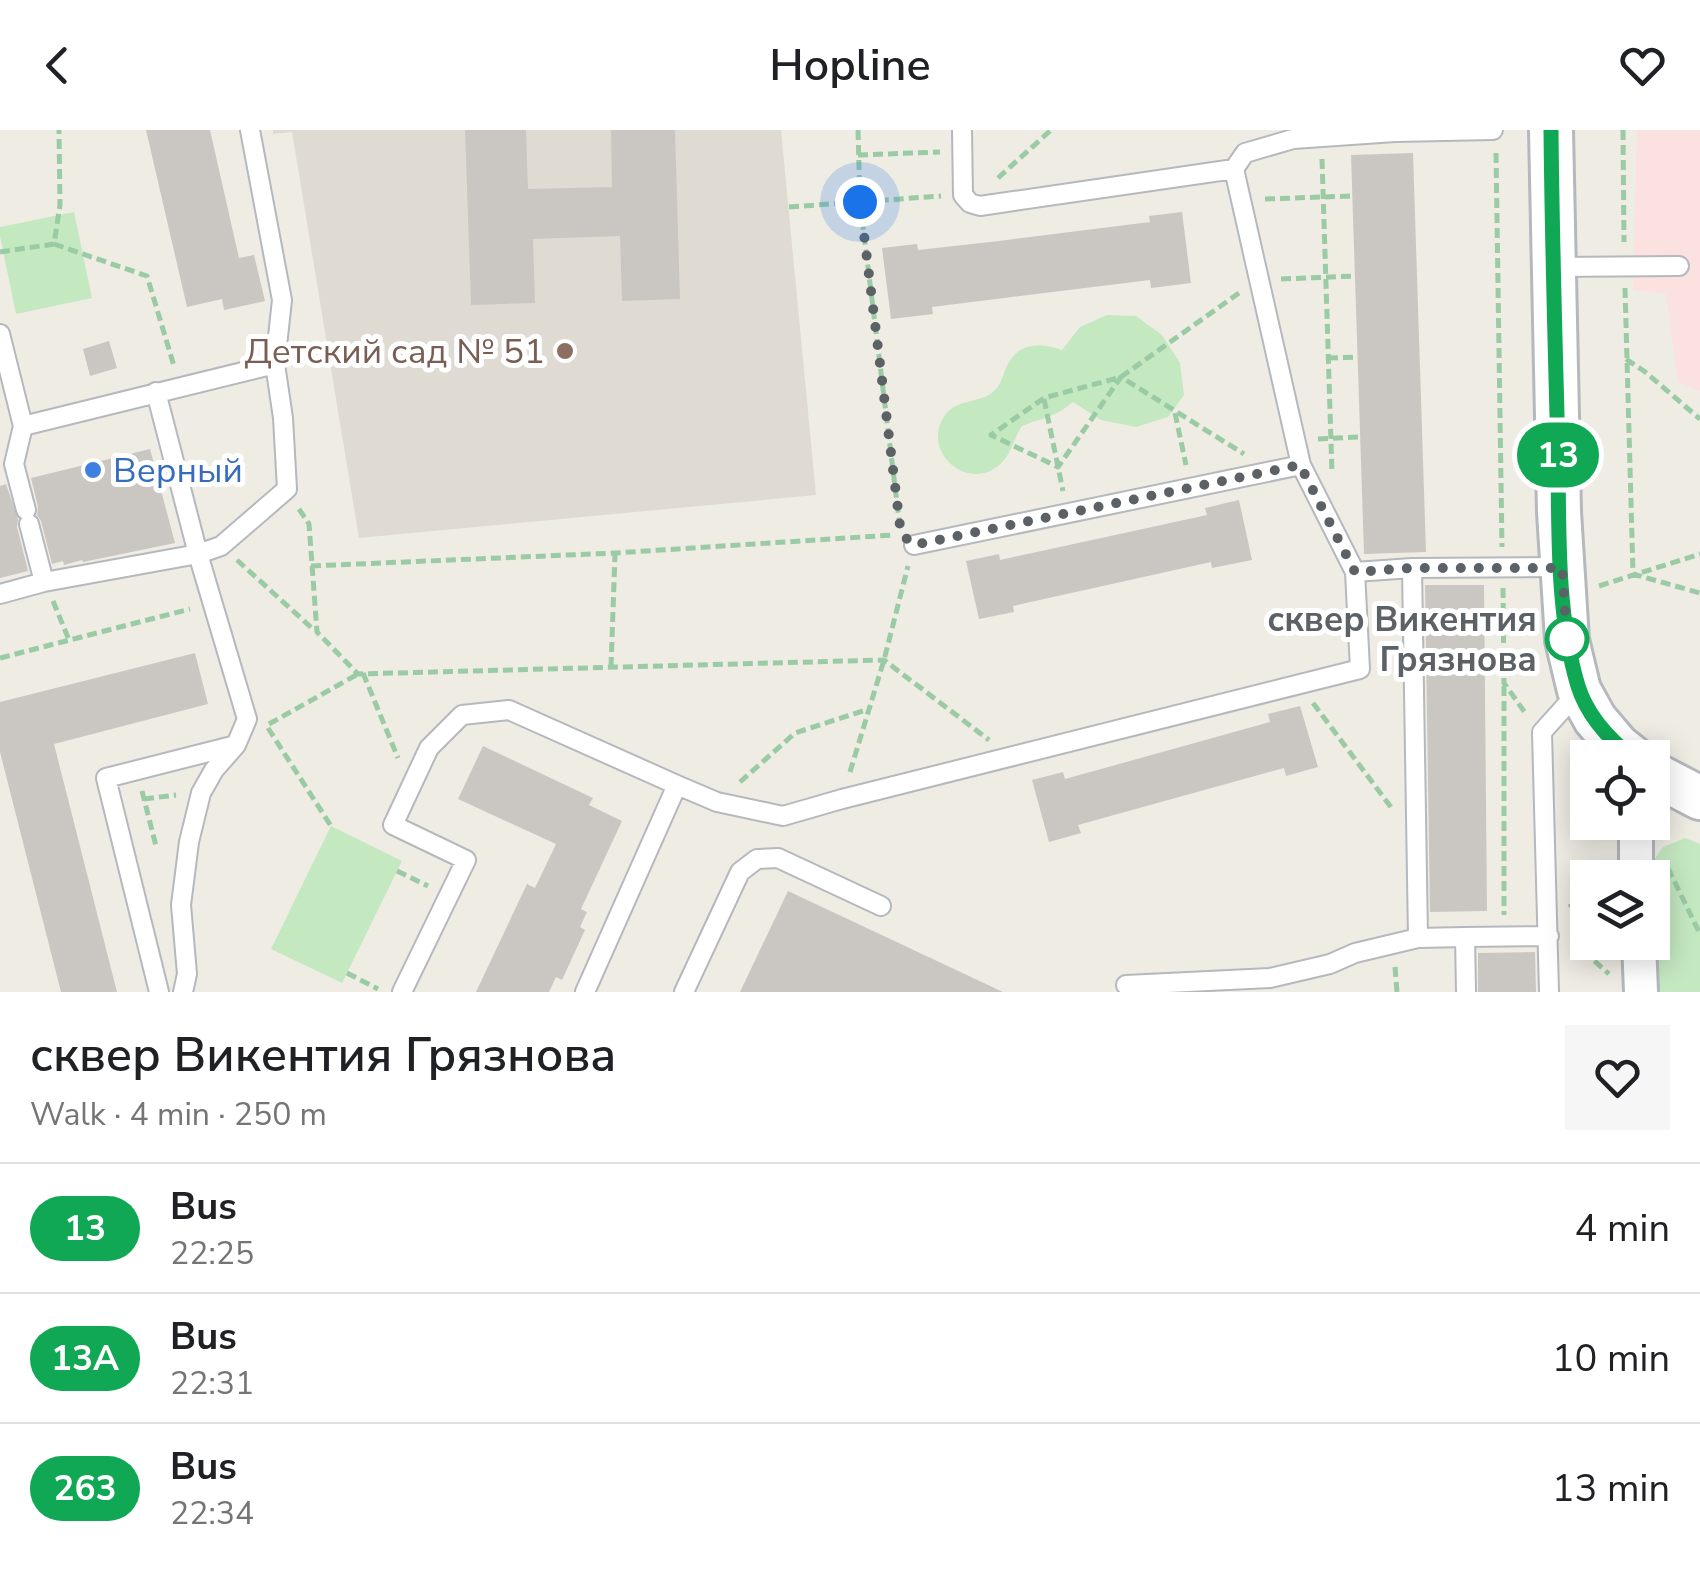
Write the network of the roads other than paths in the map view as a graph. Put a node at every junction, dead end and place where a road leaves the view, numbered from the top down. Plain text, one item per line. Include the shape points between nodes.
1 (250, 130) edge
2 (962, 130) edge
3 (1493, 130) edge
4 (1551, 130) edge
5 (1394, 131) edge
6 (1234, 169) junction
7 (1679, 266) dead end
8 (1553, 268) junction
9 (0, 334) edge
10 (275, 364) junction
11 (156, 392) junction
12 (23, 426) junction
13 (1300, 465) junction
14 (906, 540) road end
15 (198, 554) junction
16 (1412, 568) junction
17 (1355, 572) junction
18 (1576, 578) junction
19 (44, 582) junction
20 (0, 594) edge
21 (1580, 690) junction
22 (1613, 740) edge
23 (236, 745) junction
24 (1670, 782) edge
25 (677, 785) junction
26 (1700, 798) edge
27 (881, 906) dead end
28 (1465, 936) junction
29 (1558, 936) junction
30 (1418, 938) junction
31 (1634, 960) edge
32 (1126, 986) dead end
33 (1629, 986) edge
34 (160, 992) edge
35 (184, 992) edge
36 (402, 992) edge
37 (585, 992) edge
38 (684, 992) edge
39 (1466, 992) edge
40 (1549, 992) edge

1 - 10 lane via 282,300
2 - 6 lane via 964,195 980,206
3 - 5 lane
4 - 8 street
5 - 6 lane via 1293,138 1245,152
6 - 13 lane
7 - 8 lane
8 - 18 street
9 - 12 lane
10 - 11 lane
10 - 15 lane via 287,490 222,546
11 - 12 lane
11 - 15 lane
12 - 19 lane via 14,464
13 - 14 lane
13 - 17 lane
15 - 19 lane
15 - 23 lane via 246,719
16 - 17 lane
16 - 18 lane via 1502,568
16 - 30 lane
17 - 25 lane via 1360,669 783,816 717,802
18 - 21 street via 1567,640
19 - 20 lane
21 - 22 street
21 - 29 lane via 1542,732
23 - 34 lane via 106,778
23 - 35 lane via 201,792 189,842 181,905
24 - 26 street
25 - 36 lane via 509,710 462,714 430,748 393,825 466,860
25 - 37 lane
27 - 38 lane via 778,858 757,859 740,872
28 - 29 lane
28 - 30 lane
28 - 39 lane
29 - 40 lane
30 - 32 lane via 1270,978
31 - 33 street

